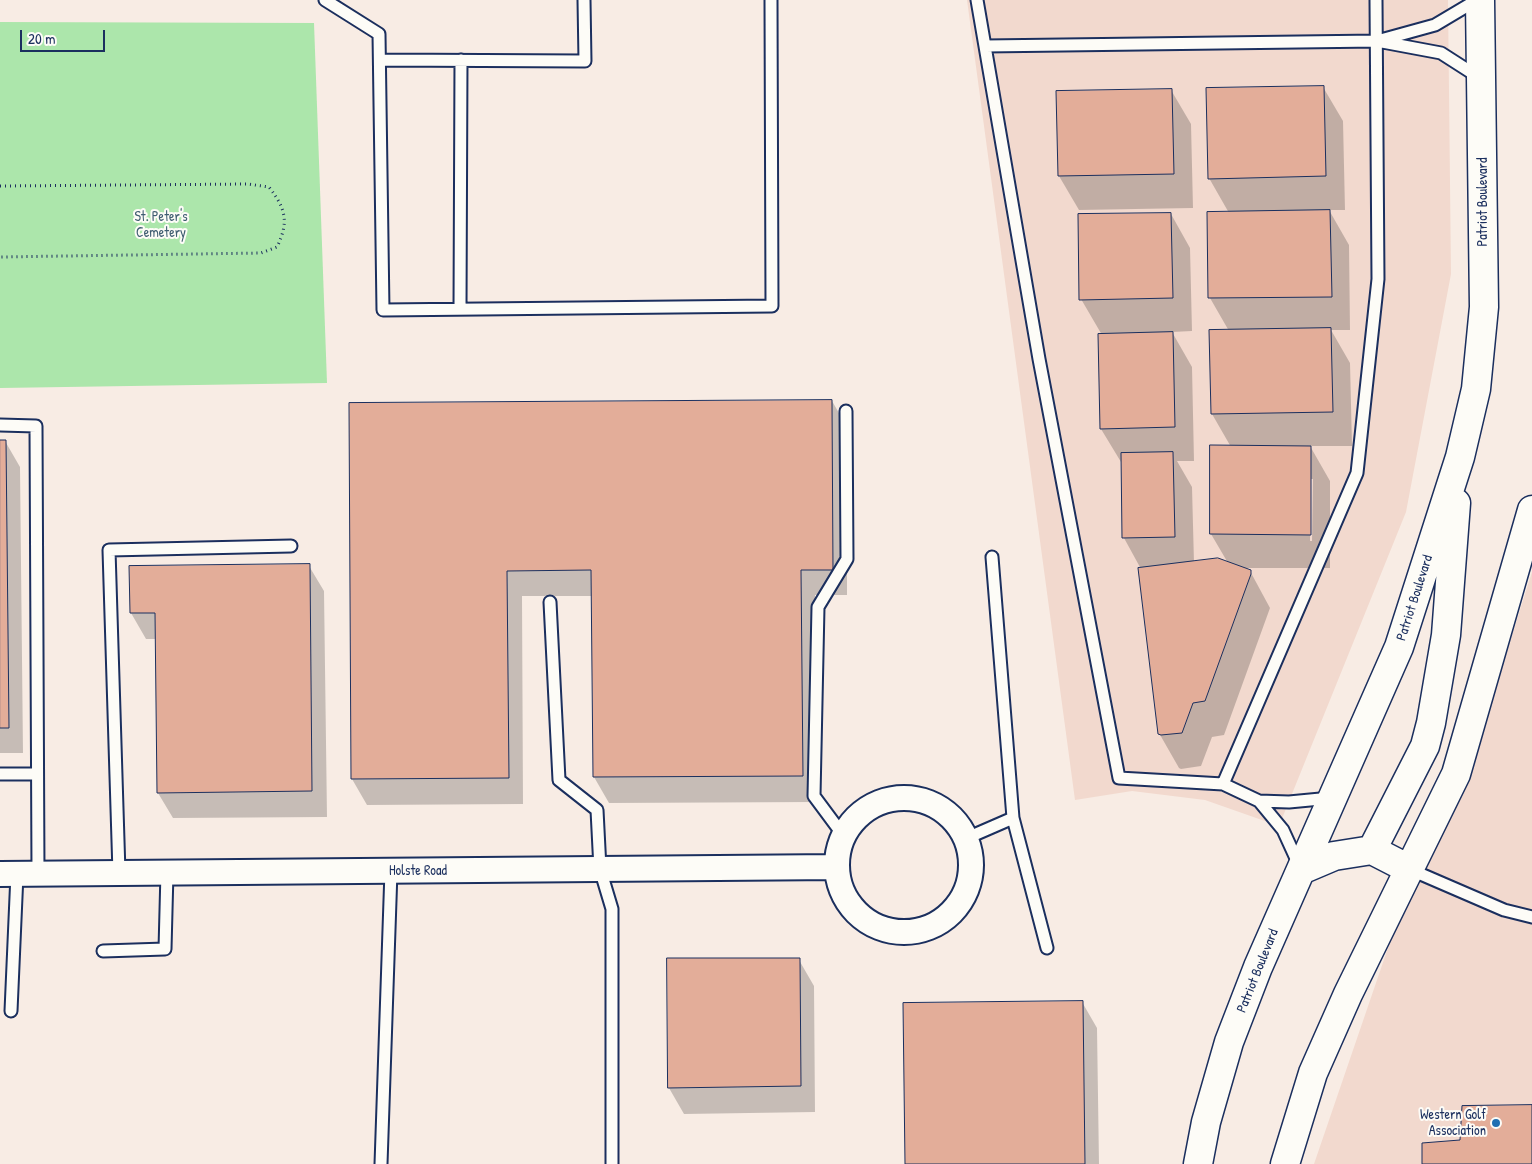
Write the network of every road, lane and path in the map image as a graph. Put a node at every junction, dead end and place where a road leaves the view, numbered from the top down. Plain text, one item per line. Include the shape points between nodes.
1 (325, 0) edge
2 (584, 0) edge
3 (771, 0) edge
4 (977, 0) edge
5 (1376, 0) edge
6 (1479, 0) edge
7 (1377, 41) junction
8 (985, 46) junction
9 (380, 60) junction
10 (461, 60) junction
11 (1482, 80) junction
12 (0, 186) edge
13 (0, 257) edge
14 (460, 309) junction
15 (846, 411) dead end
16 (0, 425) edge
17 (1460, 457) junction
18 (1532, 510) edge
19 (291, 546) dead end
20 (992, 557) dead end
21 (550, 602) dead end
22 (0, 774) edge
23 (37, 774) junction
24 (1223, 784) junction
25 (1333, 798) junction
26 (1258, 801) junction
27 (1013, 818) junction
28 (843, 835) junction
29 (967, 838) junction
30 (1372, 850) junction
31 (837, 867) junction
32 (600, 869) junction
33 (1409, 869) junction
34 (1301, 870) junction
35 (391, 871) junction
36 (167, 872) junction
37 (119, 873) junction
38 (18, 874) edge
39 (1532, 917) edge
40 (1047, 948) dead end
41 (103, 951) dead end
42 (11, 1011) dead end
43 (381, 1164) edge
44 (612, 1164) edge
45 (1198, 1164) edge
46 (1285, 1164) edge

1 - 9 lane via 379,34
2 - 10 lane via 585,61
3 - 14 lane via 772,306
4 - 8 lane
5 - 7 lane
6 - 7 lane via 1435,25
6 - 11 main road, Patriot Boulevard
7 - 8 lane
7 - 11 lane via 1441,53
7 - 24 lane via 1378,279 1358,472
8 - 24 lane via 1039,359 1119,778
9 - 10 lane
9 - 14 lane via 383,310
10 - 14 lane
11 - 17 main road, Patriot Boulevard via 1484,307 1476,389
12 - 13 path via 248,184 269,187 284,214 283,233 277,247 261,253
15 - 28 lane via 847,559 818,607 814,796
16 - 23 lane via 36,426
17 - 25 main road, Patriot Boulevard via 1400,647
17 - 30 main road via 1446,635 1431,724 1425,746
18 - 33 main road via 1456,774
19 - 37 lane via 109,550
20 - 27 lane
21 - 32 lane via 559,780 597,810
22 - 23 lane
23 - 38 lane
24 - 26 lane
25 - 26 lane
25 - 34 main road, Patriot Boulevard
26 - 34 lane via 1283,830
27 - 29 lane
27 - 40 lane
28 - 29 street via 856,817 874,804 895,798 917,798 938,806 955,820
28 - 31 street
29 - 31 street via 972,859 971,880 962,900 948,916 923,929 909,932 887,930 867,921 852,907 841,888
30 - 33 main road
30 - 34 main road via 1334,856
31 - 32 street, Holste Road
32 - 35 street, Holste Road
32 - 44 lane via 612,909
33 - 39 lane via 1504,910
33 - 46 main road via 1313,1073
34 - 45 main road, Patriot Boulevard via 1229,1042 1206,1122
35 - 36 street, Holste Road
35 - 43 lane
36 - 37 street, Holste Road
36 - 41 lane via 165,949
37 - 38 street, Holste Road
38 - 42 lane

